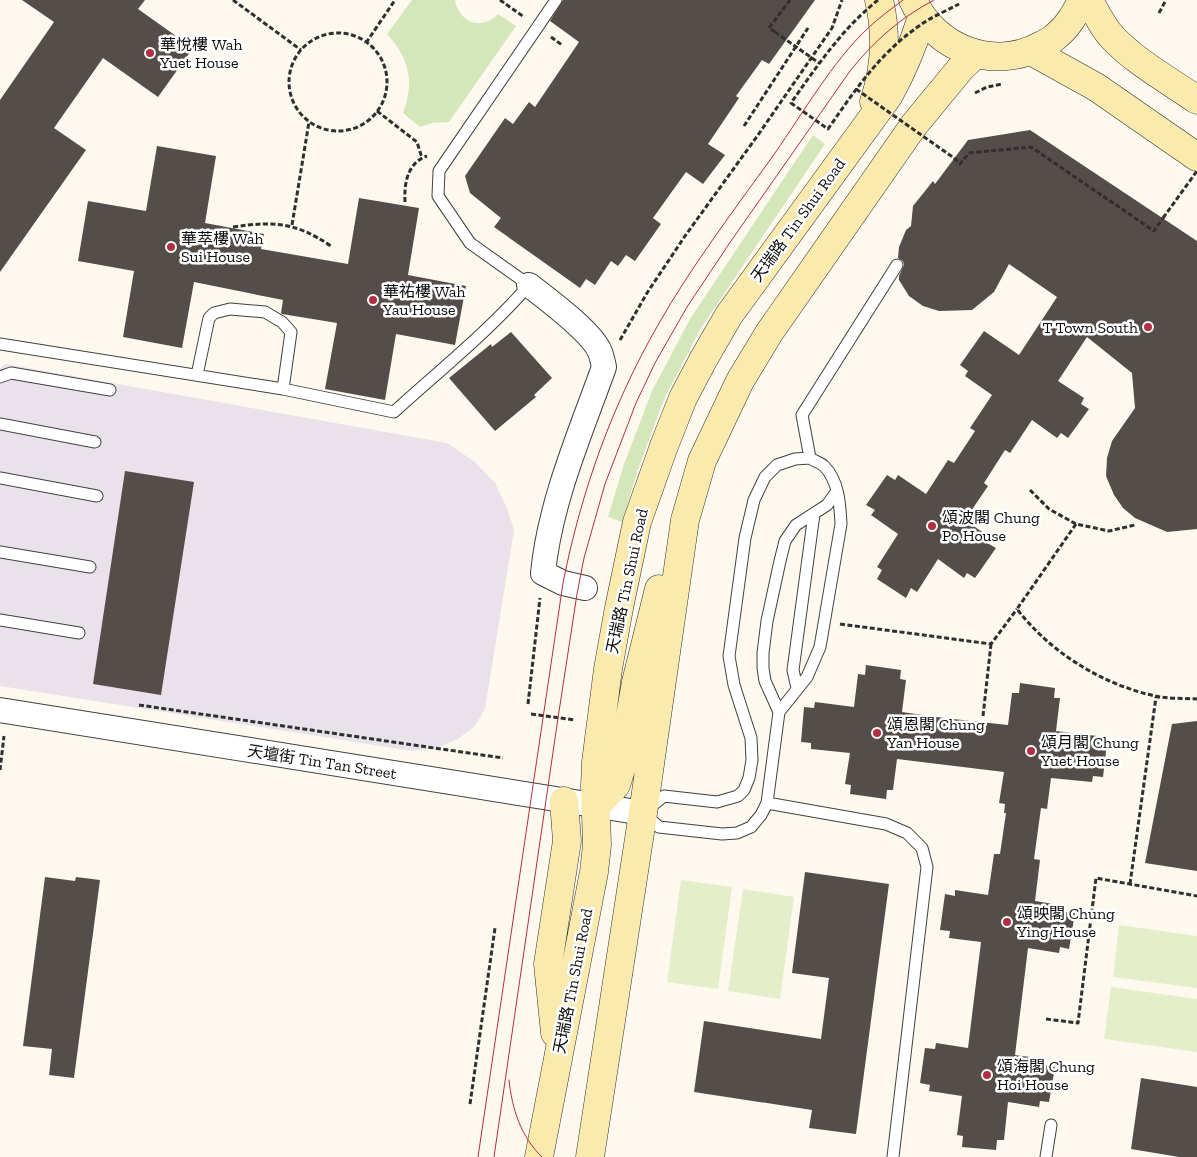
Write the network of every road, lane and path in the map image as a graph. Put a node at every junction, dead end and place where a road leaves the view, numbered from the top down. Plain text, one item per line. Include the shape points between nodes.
1 (233, 0) edge
2 (395, 0) edge
3 (556, 0) edge
4 (790, 0) edge
5 (842, 0) edge
6 (878, 0) edge
7 (1082, 0) edge
8 (1089, 0) edge
9 (1166, 0) edge
10 (960, 4) dead end
11 (918, 9) edge
12 (1159, 12) dead end
13 (808, 28) dead end
14 (366, 42) junction
15 (795, 46) junction
16 (301, 50) junction
17 (1031, 51) junction
18 (976, 54) junction
19 (819, 63) junction
20 (1010, 83) dead end
21 (856, 89) junction
22 (974, 94) dead end
23 (1197, 100) edge
24 (377, 112) junction
25 (309, 122) junction
26 (744, 126) dead end
27 (935, 133) dead end
28 (859, 135) junction
29 (929, 141) dead end
30 (422, 158) dead end
31 (1193, 165) edge
32 (1197, 171) edge
33 (1197, 178) edge
34 (292, 226) junction
35 (233, 227) dead end
36 (330, 246) dead end
37 (897, 265) dead end
38 (529, 285) junction
39 (0, 344) edge
40 (604, 368) junction
41 (197, 375) junction
42 (0, 377) edge
43 (283, 389) junction
44 (110, 390) dead end
45 (0, 424) edge
46 (95, 442) dead end
47 (810, 458) junction
48 (0, 478) edge
49 (1030, 490) dead end
50 (837, 491) junction
51 (97, 496) dead end
52 (814, 514) junction
53 (685, 520) junction
54 (1076, 524) junction
55 (1135, 525) dead end
56 (0, 552) edge
57 (90, 567) dead end
58 (543, 572) junction
59 (585, 588) dead end
60 (1016, 609) junction
61 (0, 620) edge
62 (825, 622) junction
63 (79, 633) dead end
64 (991, 644) junction
65 (798, 688) junction
66 (1156, 697) junction
67 (1197, 699) edge
68 (528, 704) dead end
69 (138, 705) dead end
70 (0, 710) edge
71 (779, 712) junction
72 (531, 714) dead end
73 (983, 716) dead end
74 (575, 720) dead end
75 (4, 735) dead end
76 (503, 758) dead end
77 (0, 770) edge
78 (564, 801) junction
79 (767, 803) junction
80 (596, 806) junction
81 (643, 813) junction
82 (1130, 884) junction
83 (1197, 896) edge
84 (495, 928) dead end
85 (1046, 1019) dead end
86 (558, 1059) junction
87 (470, 1104) dead end
88 (1051, 1125) dead end
89 (539, 1157) edge
90 (590, 1157) edge
91 (893, 1157) edge
92 (1046, 1157) edge

1 - 16 path
2 - 14 path
3 - 38 lane via 439,171 438,196 470,244
4 - 15 path, bridge via 770,28
5 - 40 path via 832,28 647,293
6 - 19 path, bridge
6 - 28 main road via 884,39 883,64 879,89
7 - 17 main road via 1074,18 1055,38
8 - 23 main road via 1112,36
9 - 12 path
10 - 21 path, bridge via 904,36 875,64
11 - 18 main road via 937,34
11 - 28 main road, 天瑞路 Tin Shui Road via 913,46 901,73
13 - 15 path
14 - 16 path via 339,33 325,35
14 - 24 path via 377,53 387,82
15 - 19 path, bridge
15 - 26 path
16 - 25 path via 292,64 290,96
17 - 18 main road via 1014,56
17 - 31 main road via 1096,87
18 - 53 main road via 914,125 769,333 740,381 702,461
19 - 21 path, bridge via 791,103 822,125 828,129
20 - 22 path via 987,86
21 - 32 path, bridge via 960,164 969,153 1031,147 1154,231
24 - 25 path via 353,129 323,129
24 - 30 path via 417,142
25 - 34 path
27 - 29 path
28 - 80 main road, 天瑞路 Tin Shui Road via 729,315 683,398 664,446 637,522 619,608 598,744
31 - 33 path
34 - 35 path via 269,223
34 - 36 path via 315,235
37 - 47 lane via 802,415
38 - 40 street via 594,342 601,353
38 - 43 lane via 481,334 394,412
39 - 41 lane
40 - 58 street via 554,511
41 - 43 lane
41 - 43 lane via 208,318 230,308 264,312 282,322 291,332
42 - 44 lane via 11,374
45 - 46 lane
47 - 50 lane via 823,465
47 - 81 lane via 778,465 765,477 754,500 745,538 729,656 734,685 752,738 752,760 744,790 738,796 717,802 664,796
48 - 51 lane
49 - 54 path via 1049,509
50 - 52 lane via 827,505
50 - 62 lane via 842,524
52 - 65 lane via 793,670
52 - 71 lane via 796,525 785,541 767,621 763,668 765,681
53 - 80 main road via 665,565 636,682 621,769 616,785
53 - 81 main road
54 - 55 path via 1109,531
54 - 60 path
56 - 57 lane
58 - 59 street via 563,583
58 - 68 path
60 - 64 path
60 - 66 path via 1032,629 1088,670 1124,688
61 - 63 lane
62 - 64 path
62 - 65 lane via 814,663
64 - 73 path
65 - 71 lane
66 - 67 path
66 - 82 path
69 - 76 path
70 - 78 street, 天壇街 Tin Tan Street
71 - 79 lane
72 - 74 path
75 - 77 path
78 - 80 street, 天壇街 Tin Tan Street
78 - 86 main road via 568,841 548,964
79 - 81 lane via 751,827 737,833 659,827
79 - 91 lane via 886,824 907,833 922,848 927,867
80 - 81 street, 天壇街 Tin Tan Street
80 - 86 main road, 天瑞路 Tin Shui Road via 594,872
81 - 90 main road
82 - 83 path
82 - 85 path via 1096,878 1078,1023
84 - 87 path
86 - 89 main road, 天瑞路 Tin Shui Road
88 - 92 lane

